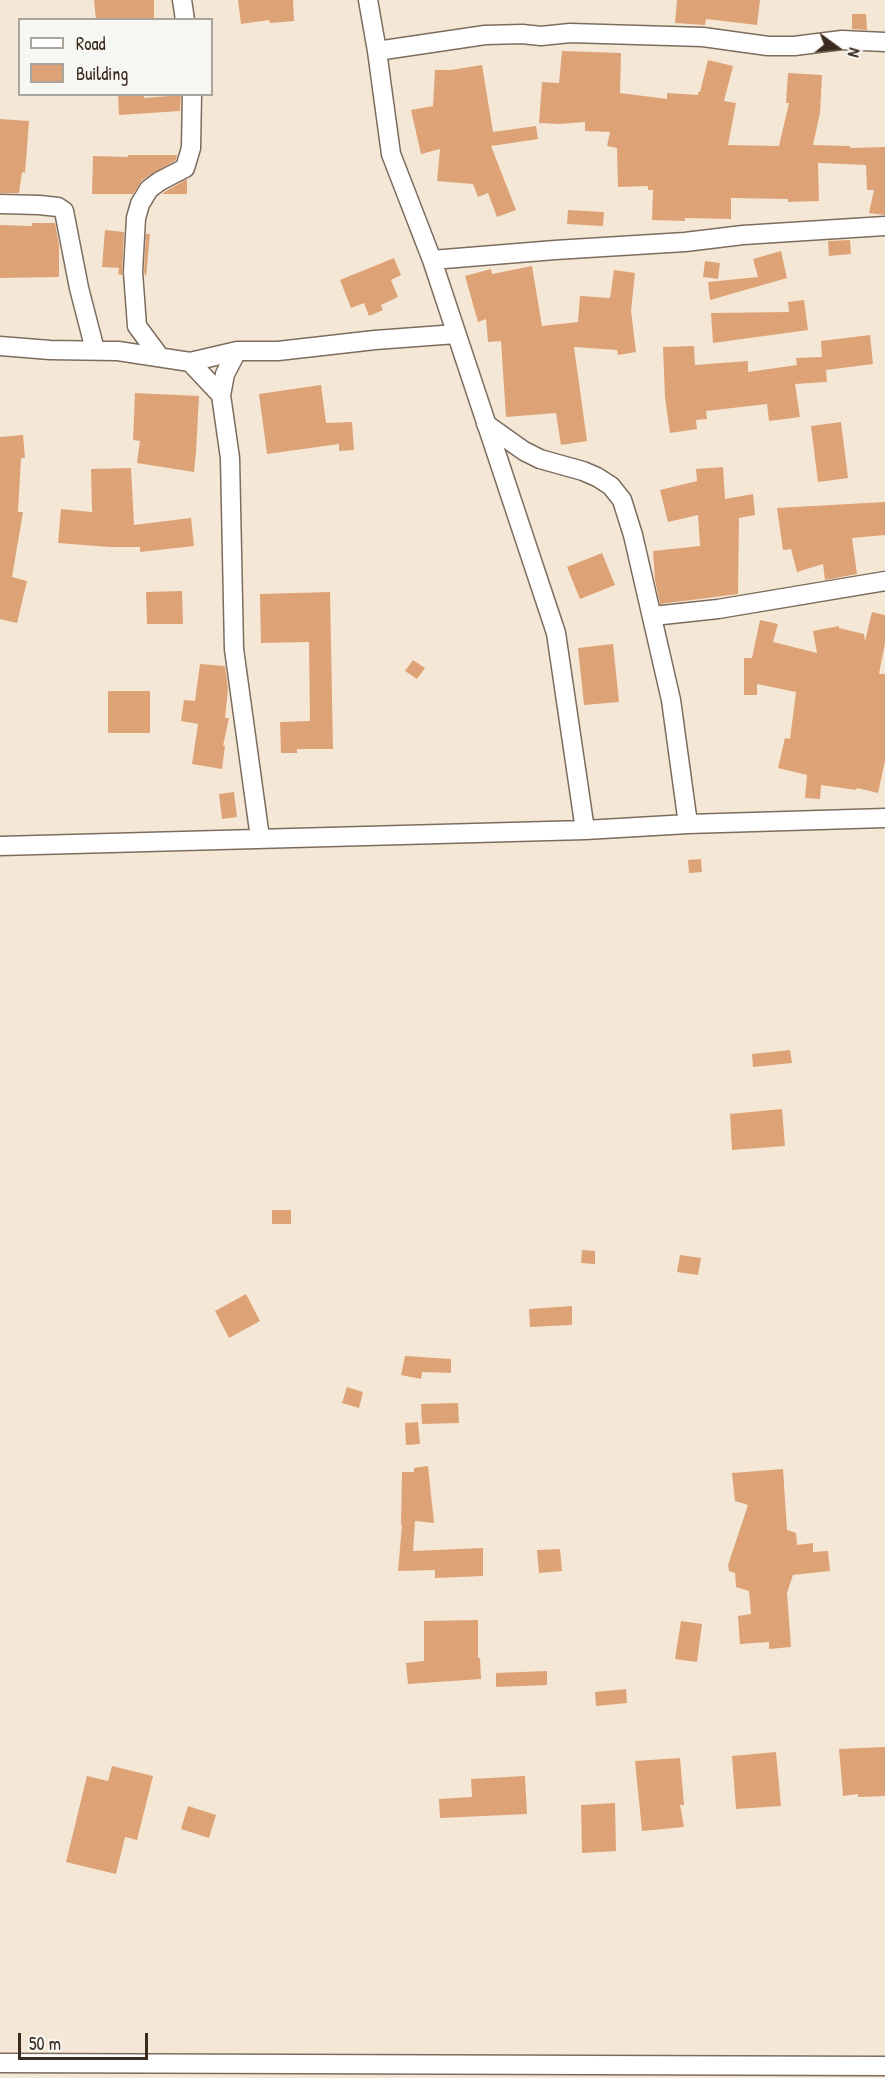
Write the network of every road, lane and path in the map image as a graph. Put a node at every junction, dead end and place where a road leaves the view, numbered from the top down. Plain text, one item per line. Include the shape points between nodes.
1 (182, 0) edge
2 (368, 0) edge
3 (185, 18) edge
4 (885, 42) edge
5 (377, 51) junction
6 (192, 96) edge
7 (0, 204) edge
8 (885, 226) edge
9 (432, 260) junction
10 (137, 326) junction
11 (456, 334) junction
12 (0, 346) edge
13 (95, 350) junction
14 (118, 351) junction
15 (237, 351) junction
16 (160, 357) junction
17 (190, 362) junction
18 (221, 395) junction
19 (486, 424) junction
20 (885, 581) edge
21 (653, 616) junction
22 (885, 818) edge
23 (688, 824) junction
24 (585, 830) junction
25 (260, 838) junction
26 (0, 846) edge
27 (0, 2063) edge
28 (885, 2066) edge

1 - 3 street
2 - 5 street
4 - 5 street via 842,40 768,46 703,37 570,33 485,35
5 - 9 street via 391,154
6 - 10 street via 191,148 185,168 149,189 136,218 133,272
7 - 13 street via 58,207 64,211
8 - 9 street
9 - 11 street
10 - 14 street
10 - 16 street
11 - 15 street via 278,351
11 - 19 street
12 - 13 street
13 - 14 street
14 - 16 street
15 - 17 street
15 - 18 street via 225,374
16 - 17 street
17 - 18 street
18 - 25 street via 230,458 234,649
19 - 21 street via 540,459 584,471 611,486 622,500
19 - 24 street via 556,633
20 - 21 street
21 - 23 street via 672,700
22 - 23 street
23 - 24 street
24 - 25 street
25 - 26 street
27 - 28 street

